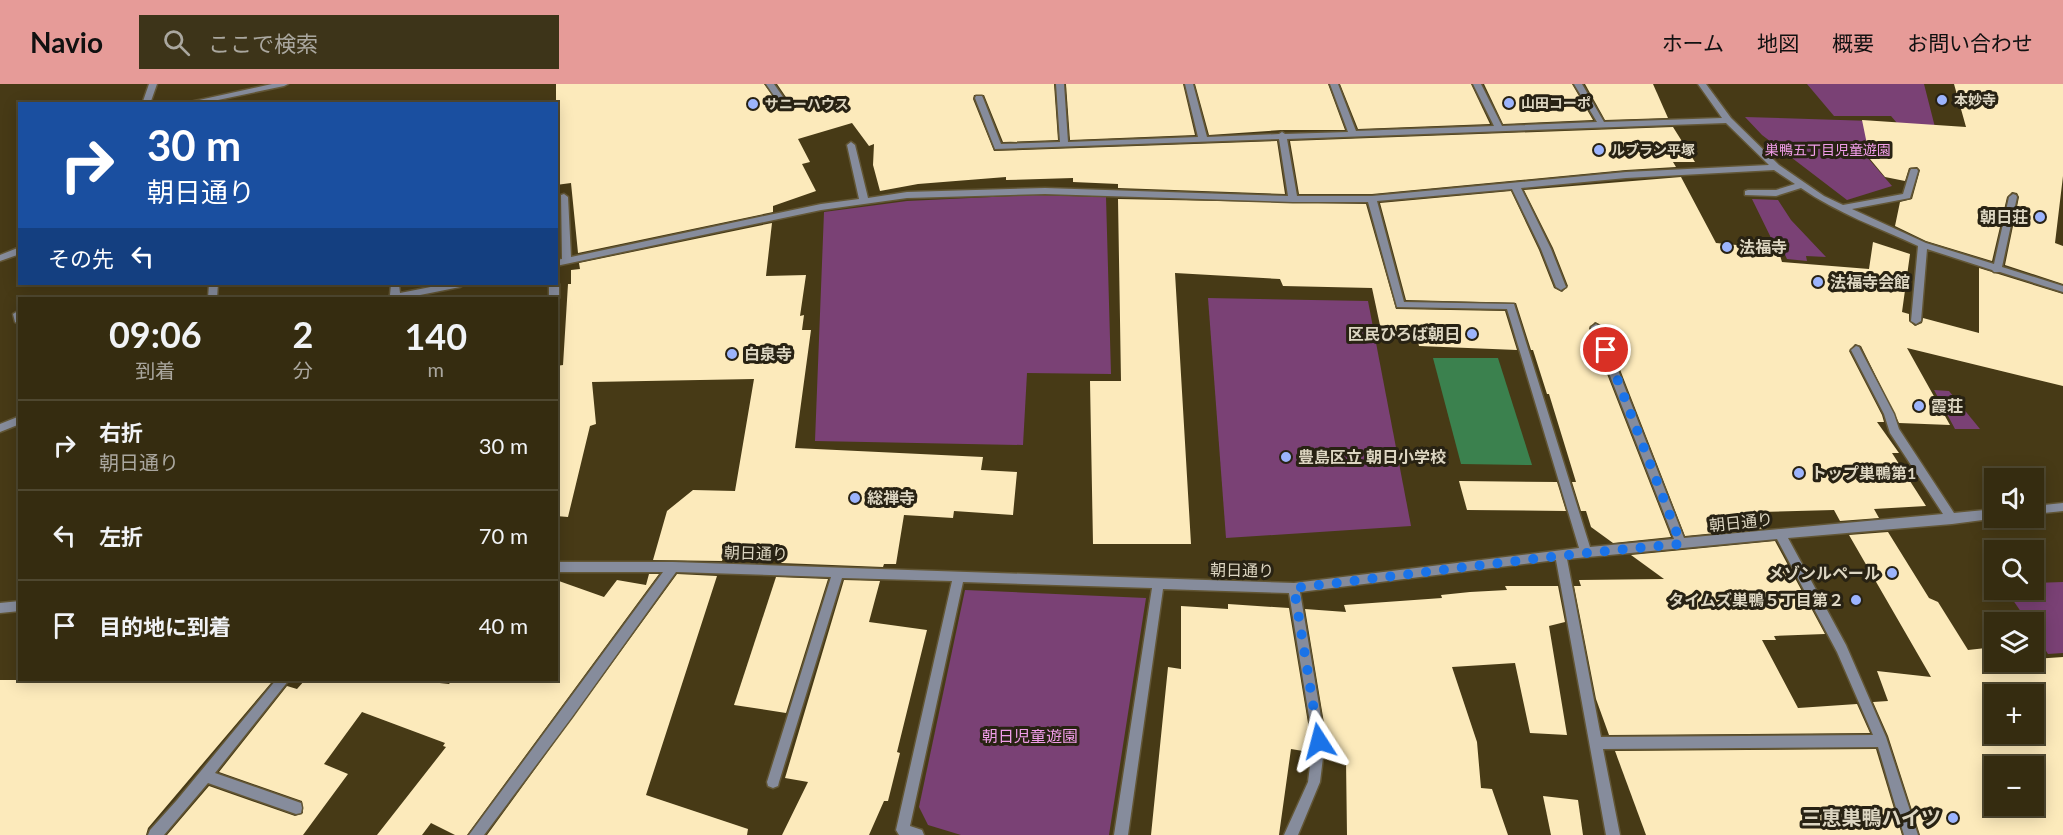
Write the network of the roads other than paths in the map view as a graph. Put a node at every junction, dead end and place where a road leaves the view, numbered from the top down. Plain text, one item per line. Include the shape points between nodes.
1 (153, 84) edge
2 (284, 84) edge
3 (770, 84) edge
4 (1060, 84) edge
5 (1189, 84) edge
6 (1334, 84) edge
7 (1477, 84) edge
8 (1578, 84) edge
9 (1702, 84) edge
10 (979, 98) dead end
11 (147, 102) edge
12 (195, 102) edge
13 (784, 104) dead end
14 (1728, 120) junction
15 (1601, 123) junction
16 (1499, 129) junction
17 (1353, 134) junction
18 (1282, 135) junction
19 (1203, 139) junction
20 (1064, 143) junction
21 (851, 145) dead end
22 (1776, 167) junction
23 (1914, 171) dead end
24 (1515, 185) junction
25 (1802, 185) junction
26 (1748, 193) dead end
27 (564, 197) dead end
28 (2013, 197) dead end
29 (1293, 199) junction
30 (1372, 199) junction
31 (864, 201) junction
32 (1841, 208) junction
33 (1923, 245) junction
34 (18, 251) edge
35 (0, 258) edge
36 (567, 260) junction
37 (558, 262) edge
38 (1997, 270) junction
39 (455, 285) edge
40 (1561, 287) dead end
41 (2063, 289) edge
42 (398, 297) edge
43 (1916, 321) dead end
44 (1596, 327) dead end
45 (1856, 351) dead end
46 (18, 421) edge
47 (0, 428) edge
48 (2063, 507) edge
49 (2044, 509) edge
50 (1984, 515) edge
51 (1952, 519) junction
52 (1780, 534) junction
53 (1681, 544) junction
54 (1586, 552) junction
55 (1561, 555) junction
56 (558, 567) edge
57 (673, 567) junction
58 (838, 572) junction
59 (958, 578) junction
60 (1158, 585) junction
61 (1294, 588) junction
62 (18, 606) edge
63 (0, 608) edge
64 (282, 681) edge
65 (1882, 741) junction
66 (1598, 743) junction
67 (205, 776) junction
68 (773, 782) dead end
69 (296, 808) dead end
70 (155, 835) edge
71 (476, 835) edge
72 (917, 835) edge
73 (1121, 835) edge
74 (1291, 835) edge
75 (1613, 835) edge
76 (1911, 835) edge

1 - 11 street
2 - 12 street
3 - 13 street
4 - 20 street
5 - 19 street
6 - 17 street
7 - 16 street
8 - 15 street
9 - 14 street
10 - 20 street via 998,147
14 - 15 street
14 - 22 street
15 - 16 street
16 - 17 street
17 - 18 street
18 - 19 street
18 - 29 street
19 - 20 street
21 - 31 street
22 - 24 street
22 - 25 street
23 - 32 street via 1907,196
24 - 30 street
24 - 40 street
25 - 26 street via 1776,194
25 - 32 street
27 - 36 street
28 - 38 street
29 - 30 street
29 - 31 street via 1045,191 907,195
30 - 54 street via 1400,305 1511,306
31 - 36 street
32 - 33 street
33 - 38 street
33 - 43 street
34 - 35 street
36 - 37 street
38 - 41 street
39 - 42 street
44 - 53 street
45 - 51 street via 1894,430
46 - 47 street
48 - 49 street
50 - 51 street, 朝日通り
51 - 52 street, 朝日通り
52 - 53 street, 朝日通り
52 - 65 street via 1842,649
53 - 54 street, 朝日通り
54 - 55 street, 朝日通り
55 - 61 street, 朝日通り
55 - 66 street
56 - 57 street, 朝日通り
57 - 58 street, 朝日通り
57 - 71 street
58 - 59 street, 朝日通り
58 - 68 street
59 - 60 street, 朝日通り
59 - 72 street via 903,830
60 - 61 street, 朝日通り
60 - 73 street
61 - 74 street via 1319,741 1314,782
62 - 63 street
64 - 67 street
65 - 66 street
65 - 76 street
66 - 75 street
67 - 69 street
67 - 70 street

